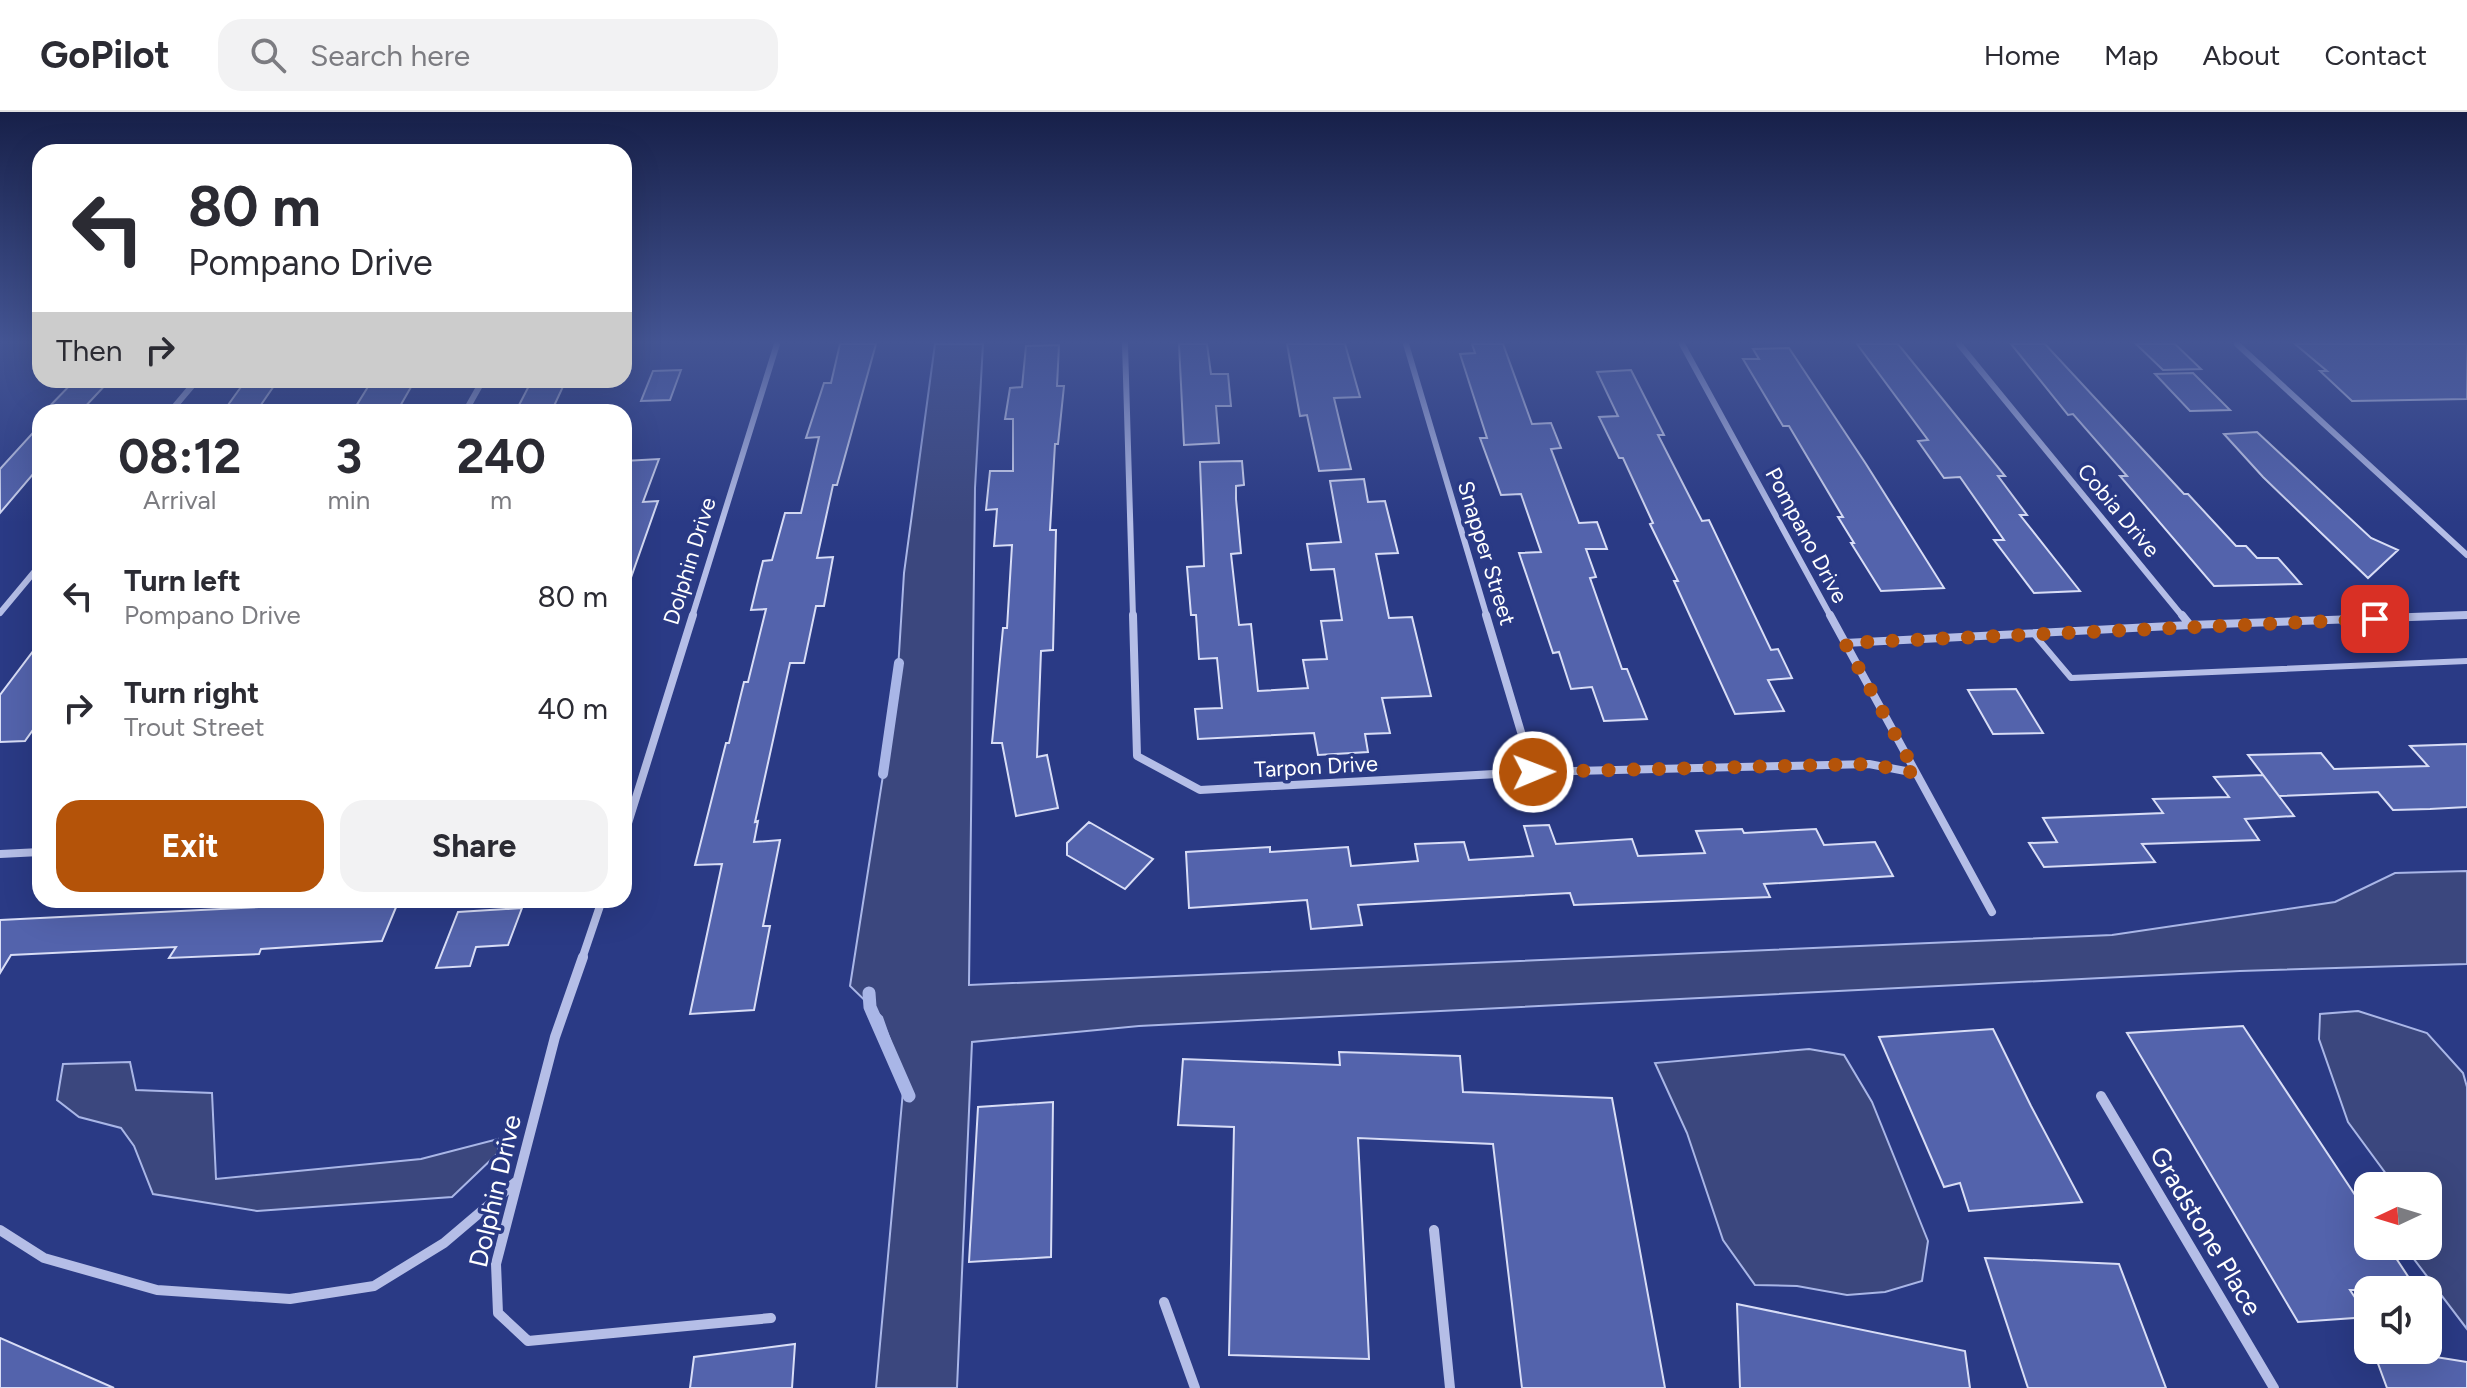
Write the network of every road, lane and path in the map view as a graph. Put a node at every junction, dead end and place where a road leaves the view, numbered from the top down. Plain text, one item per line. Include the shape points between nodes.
1 (758, 404) edge
2 (1127, 404) edge
3 (1424, 404) edge
4 (1714, 404) edge
5 (2008, 404) edge
6 (2302, 404) edge
7 (2467, 555) edge
8 (32, 575) edge
9 (0, 613) edge
10 (2467, 615) edge
11 (2190, 625) junction
12 (2033, 633) junction
13 (1845, 643) junction
14 (2467, 661) edge
15 (1533, 772) junction
16 (1916, 773) junction
17 (632, 805) edge
18 (32, 852) edge
19 (0, 854) edge
20 (599, 908) edge
21 (1992, 912) dead end
22 (2101, 1096) dead end
23 (518, 1180) junction
24 (0, 1230) edge
25 (1434, 1230) dead end
26 (1164, 1302) dead end
27 (771, 1318) dead end
28 (1195, 1388) edge
29 (1450, 1388) edge
30 (2274, 1388) edge

1 - 17 street, Dolphin Drive
2 - 15 street, Tarpon Drive via 1137,756 1200,790
3 - 15 street, Snapper Street
4 - 13 street, Pompano Drive
5 - 11 street, Cobia Drive
6 - 7 street
8 - 9 street
10 - 11 street
11 - 12 street
12 - 13 street
12 - 14 lane via 2071,678
13 - 16 street, Pompano Drive
15 - 16 street, Tarpon Drive via 1869,764
16 - 21 street, Pompano Drive
18 - 19 street
20 - 23 street, Dolphin Drive via 555,1037
22 - 30 street, Gradstone Place
23 - 24 street via 444,1243 374,1286 290,1299 157,1290 44,1258
23 - 27 street, Dolphin Drive via 496,1264 498,1313 528,1341
25 - 29 street
26 - 28 street

